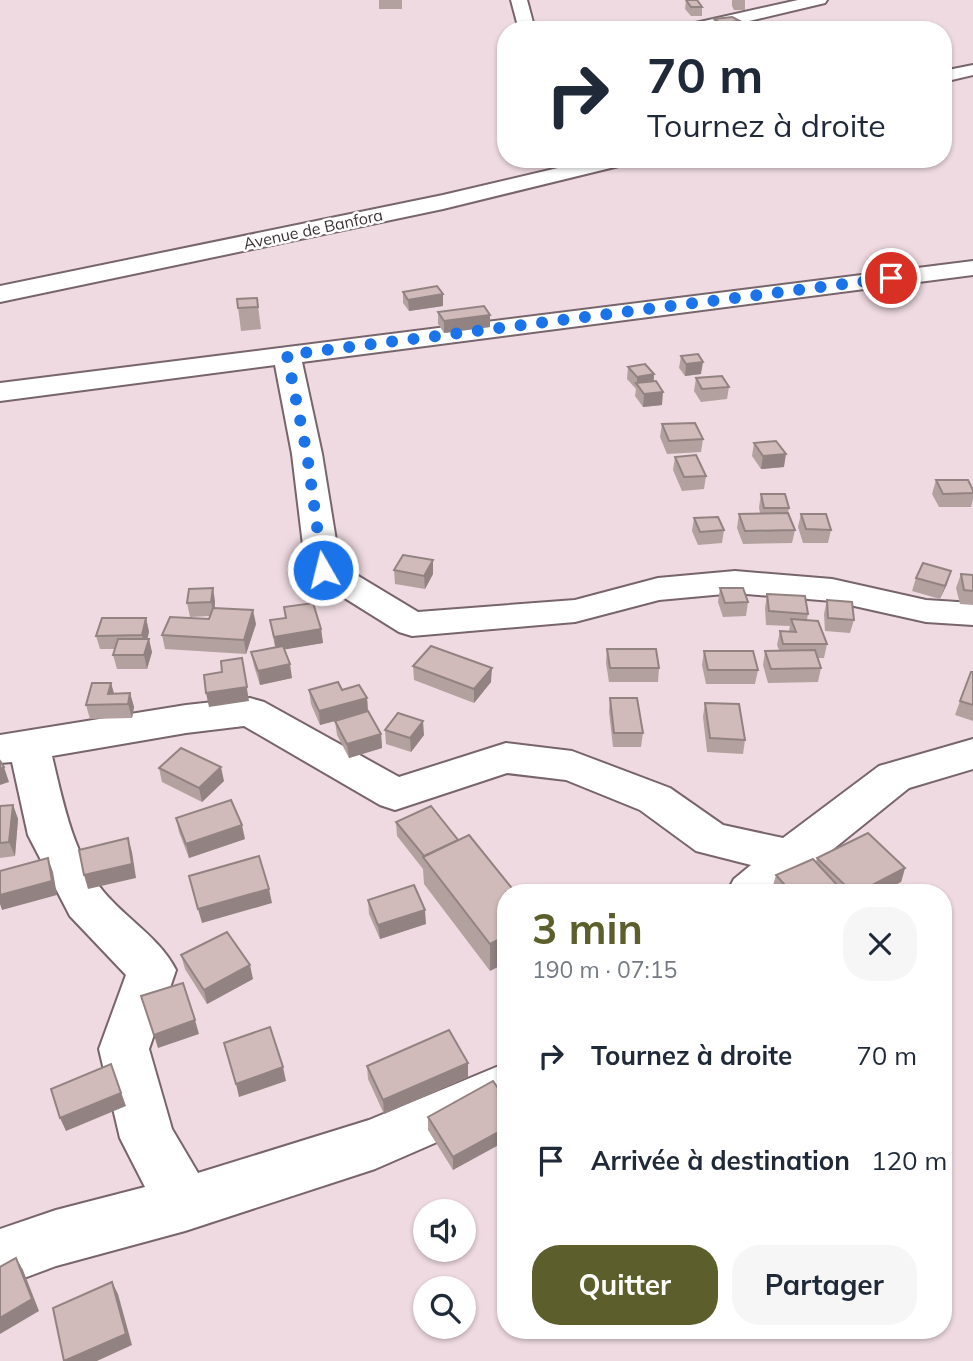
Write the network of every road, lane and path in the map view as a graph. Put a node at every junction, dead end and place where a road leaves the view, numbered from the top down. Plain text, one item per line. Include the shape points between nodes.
1 (519, 0) edge
2 (819, 0) edge
3 (525, 21) edge
4 (708, 21) edge
5 (973, 70) edge
6 (952, 75) edge
7 (565, 168) edge
8 (973, 268) edge
9 (0, 294) edge
10 (287, 355) junction
11 (0, 392) edge
12 (973, 614) edge
13 (15, 747) edge
14 (973, 754) edge
15 (790, 857) junction
16 (759, 884) edge
17 (497, 1091) edge
18 (185, 1204) junction
19 (0, 1258) edge

1 - 3 street
2 - 4 street
5 - 6 street
7 - 9 street, Avenue de Banfora via 443,202
8 - 10 street
10 - 11 street
10 - 12 street via 323,570 412,624 575,611 658,589 736,582 832,590 926,611
13 - 15 street via 250,712 395,794 506,758 572,766 655,799 711,839
13 - 18 street via 50,835 86,903 152,970 124,1049 147,1138
14 - 15 street via 894,777
15 - 16 street
17 - 18 street via 375,1144
18 - 19 street via 56,1238

